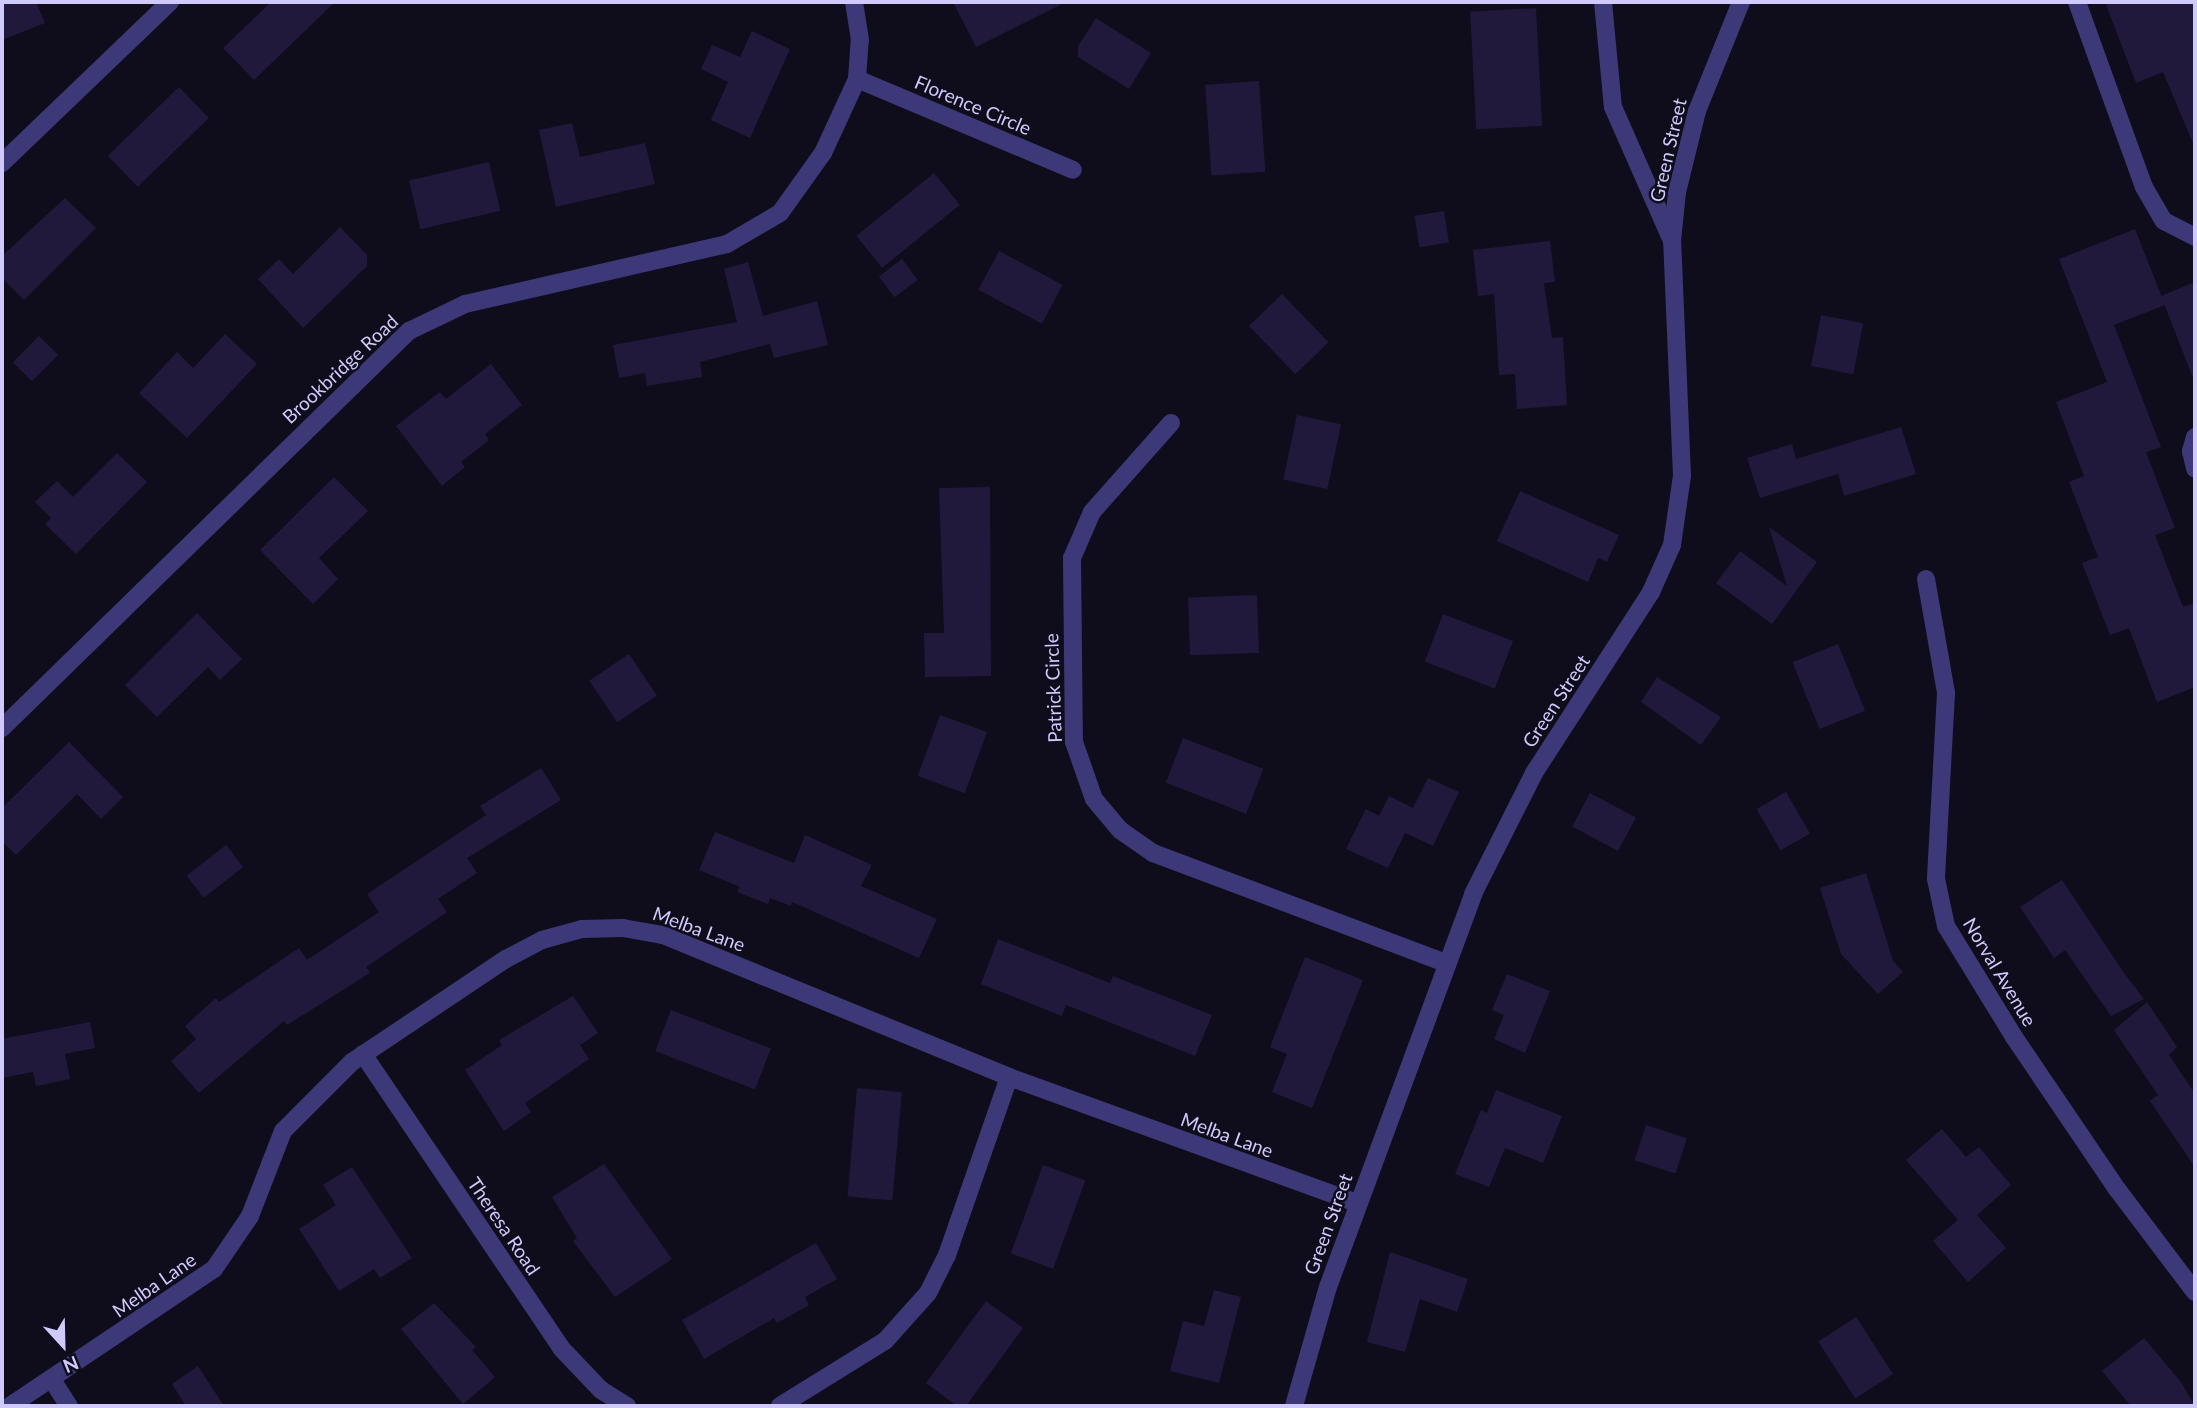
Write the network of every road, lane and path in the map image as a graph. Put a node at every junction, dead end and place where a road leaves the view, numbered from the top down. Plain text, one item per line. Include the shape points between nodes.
1 (170, 2) edge
2 (854, 2) edge
3 (1603, 2) edge
4 (1741, 2) edge
5 (2077, 2) edge
6 (857, 79) junction
7 (2, 163) edge
8 (1073, 170) dead end
9 (2195, 237) edge
10 (1672, 241) junction
11 (1171, 423) dead end
12 (2195, 437) edge
13 (2195, 470) edge
14 (1926, 579) dead end
15 (2, 728) edge
16 (1445, 963) junction
17 (363, 1054) junction
18 (1009, 1077) junction
19 (1357, 1203) junction
20 (2195, 1292) edge
21 (52, 1380) junction
22 (10, 1406) edge
23 (69, 1406) edge
24 (627, 1406) edge
25 (780, 1406) edge
26 (1294, 1406) edge

1 - 7 street
2 - 6 street, Brookbridge Road via 860,40
3 - 10 street via 1613,107
4 - 10 street, Green Street via 1689,136
5 - 9 street via 2144,187 2164,221
6 - 8 street, Florence Circle
6 - 15 street, Brookbridge Road via 823,153 799,191 780,213 748,234 701,251 465,304 427,320 392,343
10 - 16 street, Green Street via 1682,476 1672,545 1651,592 1507,823
11 - 16 street, Patrick Circle via 1092,512 1072,558 1073,732 1078,762 1090,790 1120,830 1153,853
12 - 13 street via 2191,451
14 - 20 street, Norval Avenue via 1947,693 1936,879 1946,926 2021,1048 2117,1189
16 - 19 street, Green Street
17 - 18 street, Melba Lane via 524,948 582,929 623,928 683,942
17 - 21 street, Melba Lane via 283,1131 247,1223 214,1269
17 - 24 street, Theresa Road via 561,1348 601,1391
18 - 19 street, Melba Lane
18 - 25 street via 947,1255 928,1293 885,1341
19 - 26 street, Green Street
21 - 22 street, Melba Lane
21 - 23 street

